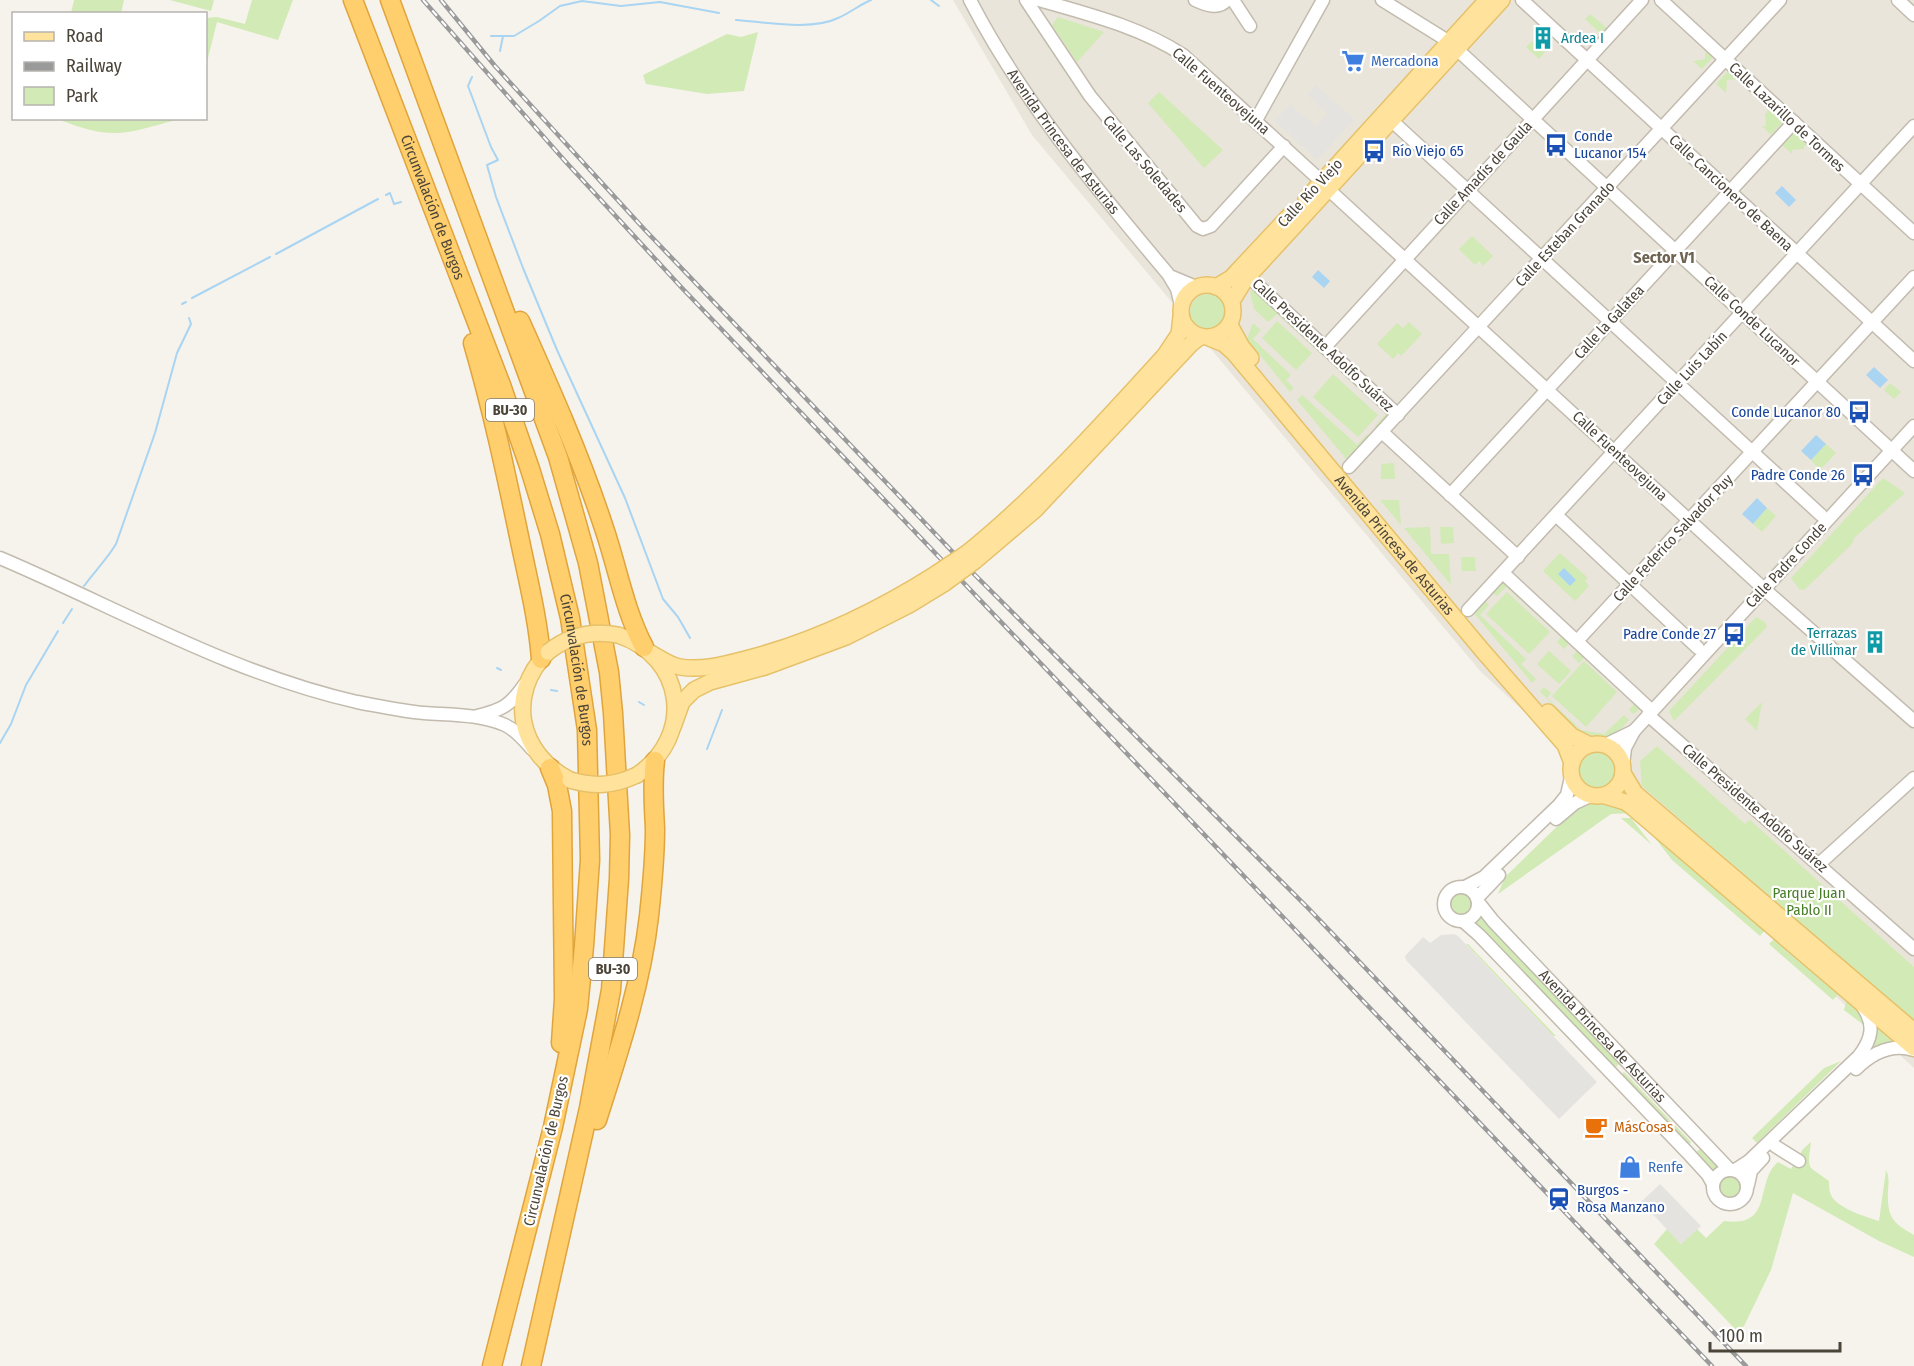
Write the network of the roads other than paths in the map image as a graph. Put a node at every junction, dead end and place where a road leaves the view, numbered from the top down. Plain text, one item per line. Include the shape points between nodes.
1 (353, 0) edge
2 (390, 0) edge
3 (1026, 0) edge
4 (1039, 0) edge
5 (1195, 0) edge
6 (1323, 0) edge
7 (1382, 0) edge
8 (1487, 0) edge
9 (1502, 0) edge
10 (1522, 0) edge
11 (1642, 0) edge
12 (1661, 0) edge
13 (1780, 0) edge
14 (1898, 0) edge
15 (972, 2) edge
16 (1228, 2) edge
17 (1914, 15) edge
18 (1250, 26) dead end
19 (1453, 45) junction
20 (1725, 59) junction
21 (1587, 60) junction
22 (427, 99) junction
23 (1532, 119) junction
24 (1256, 120) junction
25 (1392, 121) junction
26 (1794, 122) junction
27 (1914, 126) edge
28 (1662, 129) junction
29 (1284, 146) junction
30 (411, 156) junction
31 (1861, 184) junction
32 (1325, 185) junction
33 (1607, 188) junction
34 (1468, 189) junction
35 (1730, 191) junction
36 (1914, 233) edge
37 (1675, 250) junction
38 (1797, 253) junction
39 (1404, 258) junction
40 (1543, 258) junction
41 (1168, 274) junction
42 (1248, 276) junction
43 (1914, 277) edge
44 (1196, 287) junction
45 (1216, 287) junction
46 (1232, 301) junction
47 (1181, 311) junction
48 (1743, 312) junction
49 (1611, 321) junction
50 (1872, 322) junction
51 (1230, 325) junction
52 (1479, 327) junction
53 (1205, 338) junction
54 (1325, 347) junction
55 (1914, 361) edge
56 (1817, 381) junction
57 (1678, 383) junction
58 (1547, 389) junction
59 (1398, 415) junction
60 (1914, 426) edge
61 (1382, 432) junction
62 (1892, 450) junction
63 (1753, 451) junction
64 (1615, 452) junction
65 (1349, 467) dead end
66 (1914, 471) edge
67 (1450, 495) junction
68 (1556, 515) junction
69 (1821, 515) dead end
70 (1689, 520) junction
71 (971, 557) junction
72 (1518, 557) junction
73 (0, 558) edge
74 (1503, 573) junction
75 (941, 578) junction
76 (1630, 584) junction
77 (1764, 589) junction
78 (1468, 610) dead end
79 (1577, 641) junction
80 (1698, 648) dead end
81 (647, 650) junction
82 (544, 655) junction
83 (528, 680) junction
84 (1650, 713) junction
85 (476, 717) junction
86 (1914, 721) edge
87 (673, 727) junction
88 (1634, 731) junction
89 (1597, 745) junction
90 (655, 761) junction
91 (545, 763) junction
92 (1623, 769) junction
93 (1571, 776) junction
94 (1914, 778) edge
95 (1598, 796) junction
96 (1819, 864) junction
97 (1465, 887) junction
98 (1478, 900) junction
99 (1463, 921) junction
100 (1914, 949) edge
101 (1857, 999) junction
102 (1914, 1031) edge
103 (1914, 1049) edge
104 (1775, 1146) junction
105 (1798, 1161) dead end
106 (1732, 1169) junction
107 (1713, 1184) junction
108 (1748, 1185) junction
109 (562, 1230) junction
110 (501, 1330) junction
111 (492, 1366) edge
112 (531, 1366) edge

1 - 30 highway, Circunvalación de Burgos / BU-30
2 - 22 highway, Circunvalación de Burgos / BU-30
3 - 29 street, Calle Las Soledades via 1089,96 1197,226 1211,226
4 - 24 street, Calle Fuenteovejuna via 1164,43
5 - 16 street via 1216,7
6 - 24 street
7 - 19 street, Calle Conde Lucanor
8 - 19 main road, Calle Río Viejo
9 - 19 main road, Calle Río Viejo
10 - 21 street, Calle Cancionero de Baena
11 - 21 street, Calle Amadís de Gaula
12 - 20 street, Calle Lazarillo de Tormes
13 - 20 street, Calle Esteban Granado
14 - 17 street
15 - 41 street, Avenida Princesa de Asturias via 1044,120
16 - 18 street
19 - 23 street, Calle Conde Lucanor
19 - 25 main road, Calle Río Viejo
19 - 32 main road, Calle Río Viejo
20 - 26 street, Calle Lazarillo de Tormes
20 - 28 street, Calle Esteban Granado
21 - 23 street, Calle Amadís de Gaula
21 - 28 street, Calle Cancionero de Baena
22 - 81 highway via 569,433 603,526 633,627
22 - 109 highway, Circunvalación de Burgos / BU-30 via 558,457 588,563 609,672 620,835 611,990
23 - 33 street, Calle Conde Lucanor
23 - 34 street, Calle Amadís de Gaula
24 - 29 street, Calle Fuenteovejuna
25 - 32 main road, Calle Río Viejo
25 - 34 street
26 - 31 street, Calle Lazarillo de Tormes
26 - 35 street, Calle la Galatea
27 - 31 street, Calle Luis Labín
28 - 33 street, Calle Esteban Granado
28 - 35 street, Calle Cancionero de Baena
29 - 32 street, Calle Fuenteovejuna
30 - 82 highway via 487,389
30 - 110 highway, Circunvalación de Burgos / BU-30 via 456,267 550,534 570,618 587,730 590,860 578,1009 553,1127
31 - 36 street, Calle Lazarillo de Tormes
31 - 38 street, Calle Luis Labín
32 - 39 street, Calle Fuenteovejuna
32 - 42 main road, Calle Río Viejo
32 - 45 main road, Calle Río Viejo via 1231,278
33 - 37 street, Calle Conde Lucanor
33 - 40 street, Calle Esteban Granado
34 - 39 street, Calle Amadís de Gaula
34 - 40 street
35 - 37 street, Calle la Galatea
35 - 38 street, Calle Cancionero de Baena
37 - 48 street, Calle Conde Lucanor
37 - 49 street, Calle la Galatea
38 - 48 street, Calle Luis Labín
38 - 50 street, Calle Cancionero de Baena
39 - 52 street, Calle Fuenteovejuna
39 - 54 street, Calle Amadís de Gaula
40 - 49 street
40 - 52 street, Calle Esteban Granado
41 - 44 street, Avenida Princesa de Asturias
41 - 47 street, Avenida Princesa de Asturias via 1177,289
42 - 46 main road, Calle Río Viejo
42 - 54 street, Calle Presidente Adolfo Suárez
43 - 50 street, Calle Federico Salvador Puy
44 - 45 main road
44 - 47 main road via 1187,294
45 - 46 main road
46 - 51 main road
47 - 53 main road via 1187,329
47 - 71 main road via 1179,334 1165,355 1052,477
48 - 56 street, Calle Conde Lucanor
48 - 57 street, Calle Luis Labín
49 - 57 street
49 - 58 street, Calle la Galatea
50 - 55 street, Calle Cancionero de Baena
50 - 56 street, Calle Federico Salvador Puy
51 - 53 main road via 1220,335
51 - 89 main road, Avenida Princesa de Asturias via 1242,347 1523,684 1572,735
52 - 58 street, Calle Fuenteovejuna
52 - 59 street, Calle Esteban Granado
53 - 71 main road via 1191,344 1035,510
53 - 93 main road, Avenida Princesa de Asturias via 1229,348 1239,358 1565,745
54 - 59 street, Calle Presidente Adolfo Suárez
56 - 62 street, Calle Conde Lucanor
56 - 63 street, Calle Federico Salvador Puy
57 - 63 street
57 - 64 street, Calle Luis Labín
58 - 64 street, Calle Fuenteovejuna
58 - 67 street, Calle la Galatea
59 - 61 street, Calle Esteban Granado
60 - 62 street, Calle Padre Conde
61 - 65 street, Calle Esteban Granado
61 - 67 street, Calle Presidente Adolfo Suárez
62 - 66 street, Calle Conde Lucanor
62 - 77 street, Calle Padre Conde
63 - 69 street
63 - 70 street, Calle Federico Salvador Puy
64 - 68 street, Calle Luis Labín
64 - 70 street, Calle Fuenteovejuna
67 - 72 street, Calle Presidente Adolfo Suárez
68 - 72 street, Calle Luis Labín
68 - 76 street
70 - 76 street, Calle Federico Salvador Puy
70 - 77 street, Calle Fuenteovejuna
71 - 75 main road, bridge
72 - 74 street, Calle Luis Labín
73 - 85 street via 255,670 365,703
74 - 78 street, Calle Luis Labín
74 - 79 street, Calle Presidente Adolfo Suárez
75 - 81 main road via 811,639 764,654 691,668 673,665
75 - 87 main road via 909,604 846,637 694,690 682,702
76 - 79 street, Calle Federico Salvador Puy
76 - 80 street
77 - 84 street, Calle Padre Conde
77 - 86 street, Calle Fuenteovejuna
79 - 84 street, Calle Presidente Adolfo Suárez
81 - 82 main road, bridge via 618,635 599,632 563,641
81 - 87 main road via 670,683 675,700
82 - 83 main road
83 - 85 street via 508,705
83 - 91 main road via 523,703 525,727
84 - 88 street, Calle Padre Conde
84 - 96 street, Calle Presidente Adolfo Suárez
85 - 91 street via 512,729
87 - 90 main road
88 - 89 street, Calle Padre Conde
88 - 92 street, Calle Padre Conde via 1625,748
89 - 92 main road via 1613,749
89 - 93 main road via 1579,751
90 - 91 main road, bridge via 627,780 604,785 570,780
90 - 109 highway via 653,869 641,968 572,1212
91 - 110 highway via 557,785 562,811 562,1029 548,1115 503,1299
92 - 95 main road via 1618,787
92 - 102 main road via 1635,793
93 - 95 main road via 1575,786
93 - 97 street via 1559,805 1484,878
94 - 96 street
95 - 98 street via 1567,809 1486,886
95 - 101 main road via 1632,807
96 - 100 street, Calle Presidente Adolfo Suárez
97 - 98 street
97 - 99 street via 1450,891 1444,904 1450,917
98 - 99 street via 1476,913
98 - 106 street, Avenida Princesa de Asturias via 1492,921
99 - 107 street, Avenida Princesa de Asturias via 1687,1152
101 - 103 main road
101 - 106 street via 1869,1016 1868,1045 1749,1161
103 - 104 street via 1886,1049 1864,1061
104 - 105 street
104 - 108 street via 1753,1167
106 - 107 street via 1718,1174
106 - 108 street via 1741,1173
107 - 108 street via 1719,1200 1732,1204 1744,1198
109 - 112 highway, Circunvalación de Burgos / BU-30
110 - 111 highway, Circunvalación de Burgos / BU-30

